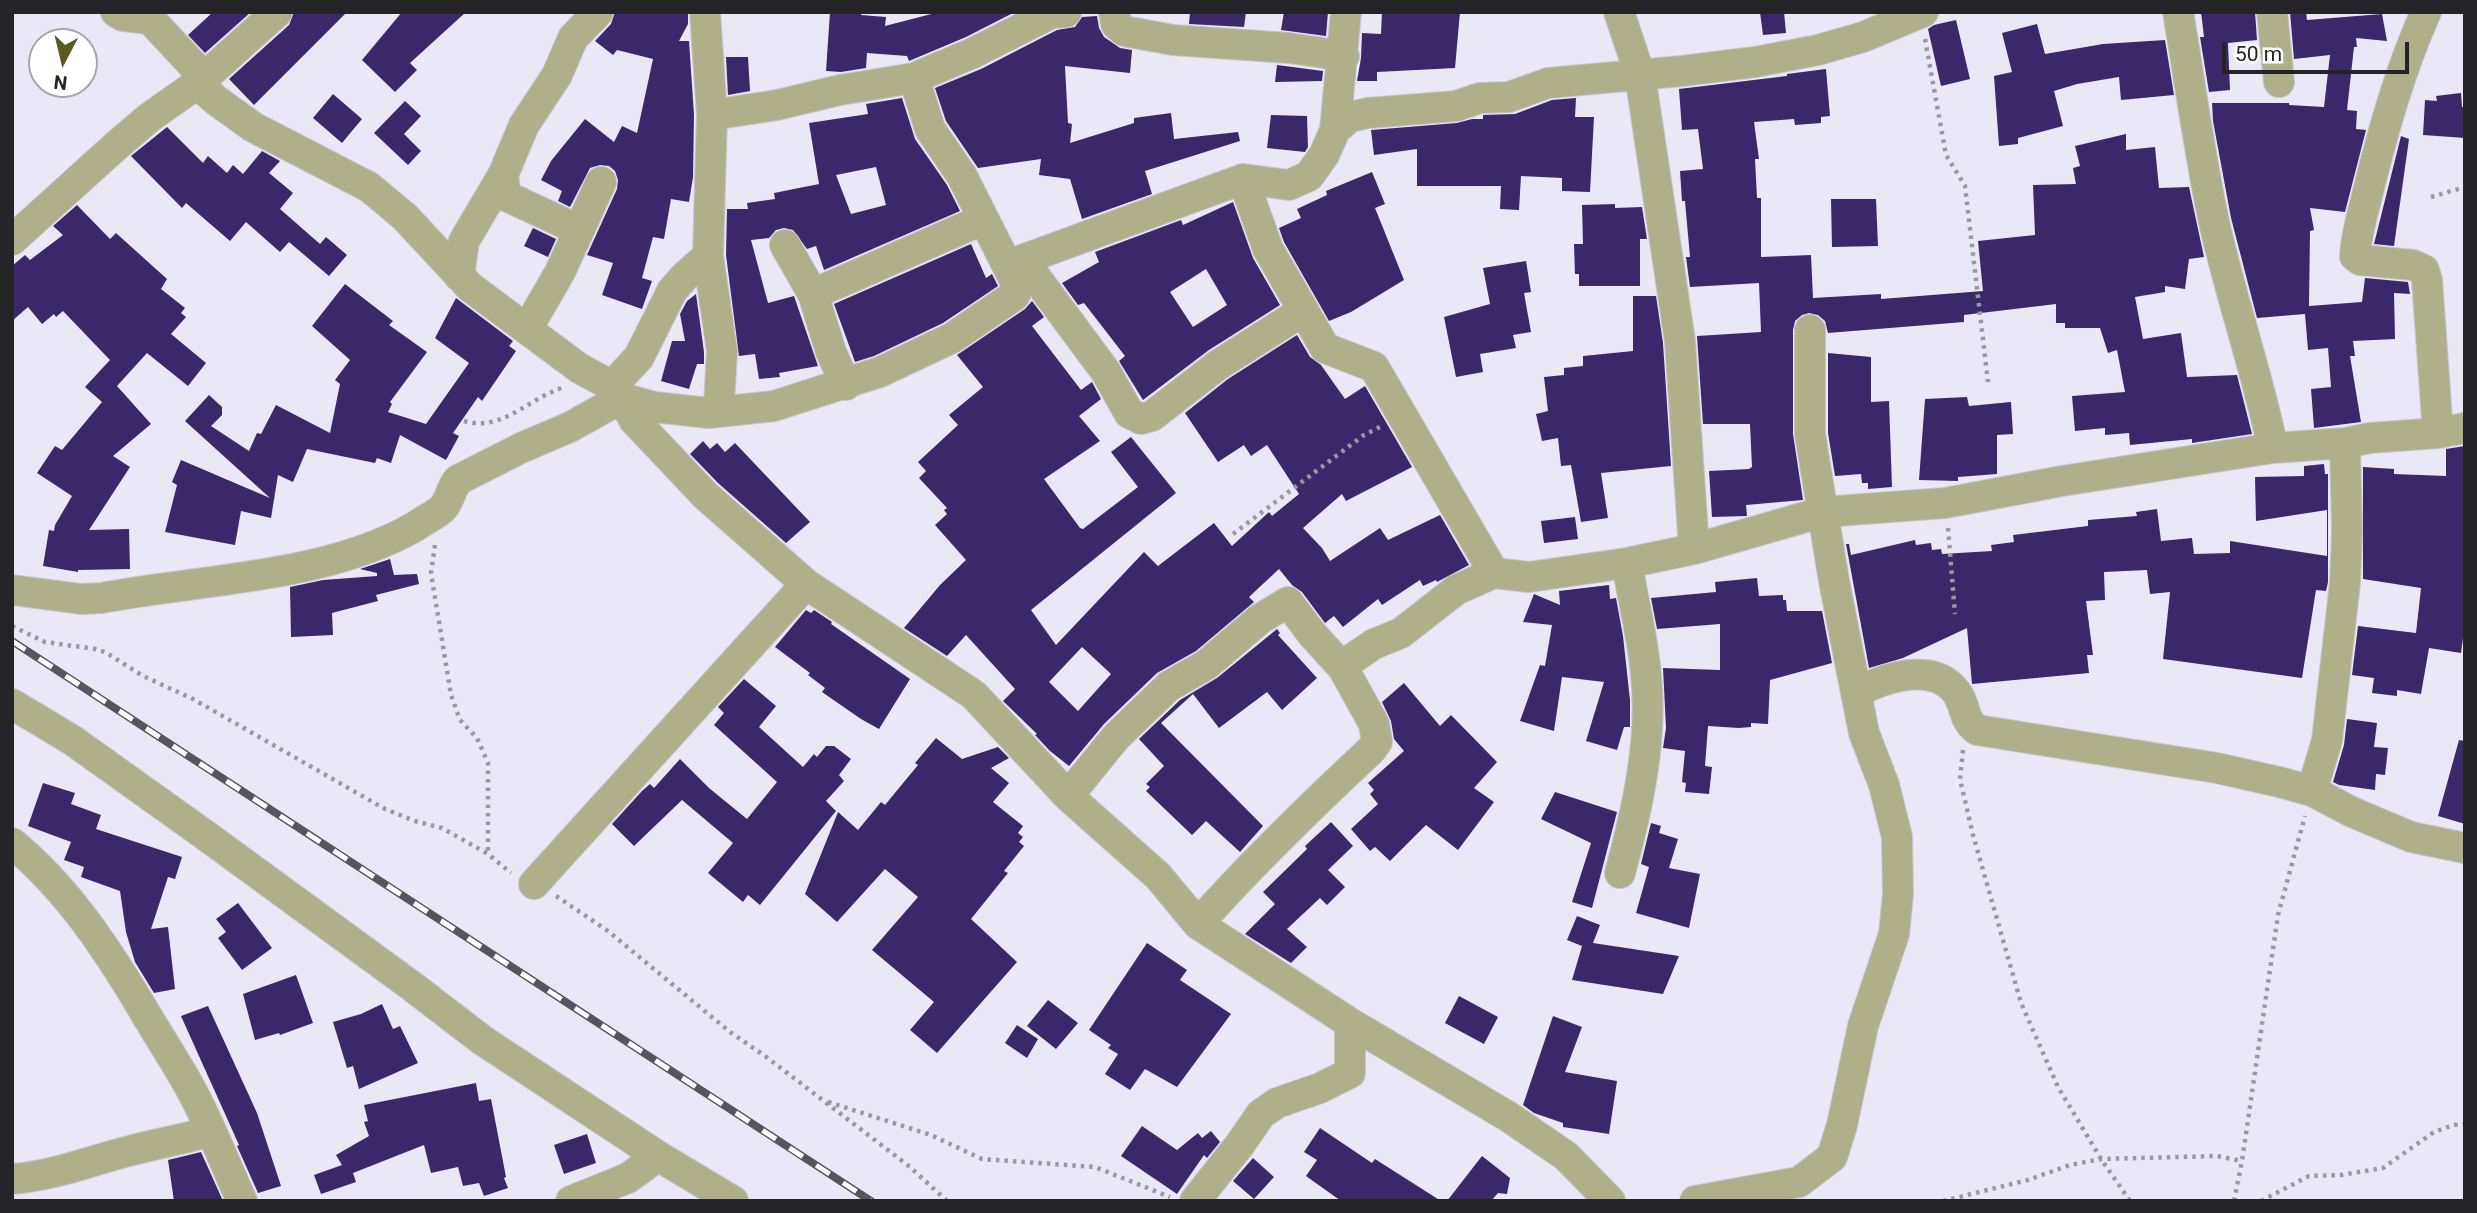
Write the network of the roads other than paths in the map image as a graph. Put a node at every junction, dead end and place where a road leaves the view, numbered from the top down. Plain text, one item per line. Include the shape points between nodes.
1 (116, 12) edge
2 (277, 12) edge
3 (598, 12) edge
4 (705, 12) edge
5 (1066, 12) edge
6 (1114, 12) edge
7 (1346, 12) edge
8 (1619, 12) edge
9 (2178, 12) edge
10 (2272, 12) edge
11 (2426, 12) edge
12 (1922, 13) edge
13 (1344, 56) junction
14 (1640, 75) junction
15 (914, 78) junction
16 (200, 80) junction
17 (2279, 82) dead end
18 (712, 116) junction
19 (1335, 130) junction
20 (503, 175) junction
21 (1243, 179) junction
22 (601, 182) dead end
23 (982, 220) junction
24 (579, 230) junction
25 (12, 240) edge
26 (785, 245) dead end
27 (708, 256) junction
28 (1016, 262) junction
29 (459, 276) junction
30 (813, 294) junction
31 (1303, 311) junction
32 (527, 329) junction
33 (1810, 330) dead end
34 (846, 384) junction
35 (611, 388) junction
36 (709, 413) junction
37 (2451, 430) edge
38 (2345, 443) junction
39 (2273, 448) junction
40 (1823, 512) junction
41 (1695, 549) junction
42 (1627, 563) junction
43 (1494, 573) junction
44 (806, 584) junction
45 (12, 590) edge
46 (1343, 668) junction
47 (1857, 692) junction
48 (12, 704) edge
49 (2312, 791) junction
50 (1068, 796) junction
51 (12, 843) edge
52 (2465, 848) edge
53 (1620, 873) dead end
54 (534, 884) road end
55 (1198, 924) junction
56 (1350, 1023) junction
57 (211, 1131) junction
58 (658, 1156) junction
59 (12, 1179) edge
60 (242, 1201) edge
61 (571, 1201) edge
62 (733, 1201) edge
63 (1195, 1201) edge
64 (1610, 1201) edge
65 (1695, 1201) edge

1 - 16 street via 150,19
2 - 16 street
3 - 20 street via 573,38 524,125
4 - 18 street
5 - 15 street via 1052,13
6 - 13 street via 1116,24 1124,31 1172,40
7 - 13 street
8 - 14 street
9 - 39 street via 2215,223
10 - 17 street
11 - 37 street via 2397,87 2355,256 2424,270
12 - 14 street via 1818,50
13 - 19 street
14 - 19 street via 1548,83 1509,97 1480,98 1456,106 1368,113 1350,117
14 - 41 street via 1680,341
15 - 18 street
15 - 23 street via 930,129 962,176
16 - 25 street via 150,117
16 - 29 street via 217,101 253,127 369,187 405,217
18 - 27 street
19 - 21 street via 1309,176 1289,185
20 - 24 street via 506,196
20 - 29 street via 464,241
21 - 28 street
21 - 31 street via 1268,249
22 - 24 street
23 - 28 street
23 - 30 street
24 - 32 street
26 - 30 street
27 - 35 street via 672,291 639,357
27 - 36 street via 722,351 719,405
28 - 31 street via 1106,372 1129,413 1141,419 1152,416 1218,365
28 - 34 street via 1018,287 1014,295 952,338
29 - 32 street
30 - 34 street
31 - 43 street via 1325,348 1374,367
32 - 35 street
33 - 40 street via 1810,434
34 - 36 street via 774,406
35 - 36 street via 654,407
35 - 44 street via 634,420 706,496
35 - 45 street via 570,427 458,480 444,507 391,540 259,575 92,598
37 - 38 street
38 - 39 street
38 - 49 street via 2345,583 2327,740
39 - 40 street via 1945,503
40 - 41 street
40 - 47 street
41 - 42 street
42 - 43 street via 1529,577
42 - 53 street via 1647,678 1646,729 1640,785
43 - 46 street via 1456,590 1401,633 1374,644
44 - 50 street via 974,695
44 - 54 street
46 - 50 street via 1288,601 1206,665 1169,686 1115,737
46 - 55 street via 1374,724 1377,742
47 - 49 street via 1885,679 1920,674 1939,677 1958,695 1966,722 1977,730 2217,768
47 - 65 street via 1864,733 1897,837 1898,894 1894,934 1863,1026 1836,1146 1832,1157 1799,1182
48 - 58 street via 72,740 228,851 481,1040
49 - 52 street via 2411,837
50 - 55 street via 1158,876
51 - 57 street via 62,893 104,948 188,1084
55 - 56 street
56 - 63 street via 1350,1073 1261,1114
56 - 64 street via 1566,1156
57 - 59 street via 58,1172
57 - 60 street
58 - 61 street via 628,1178
58 - 62 street

